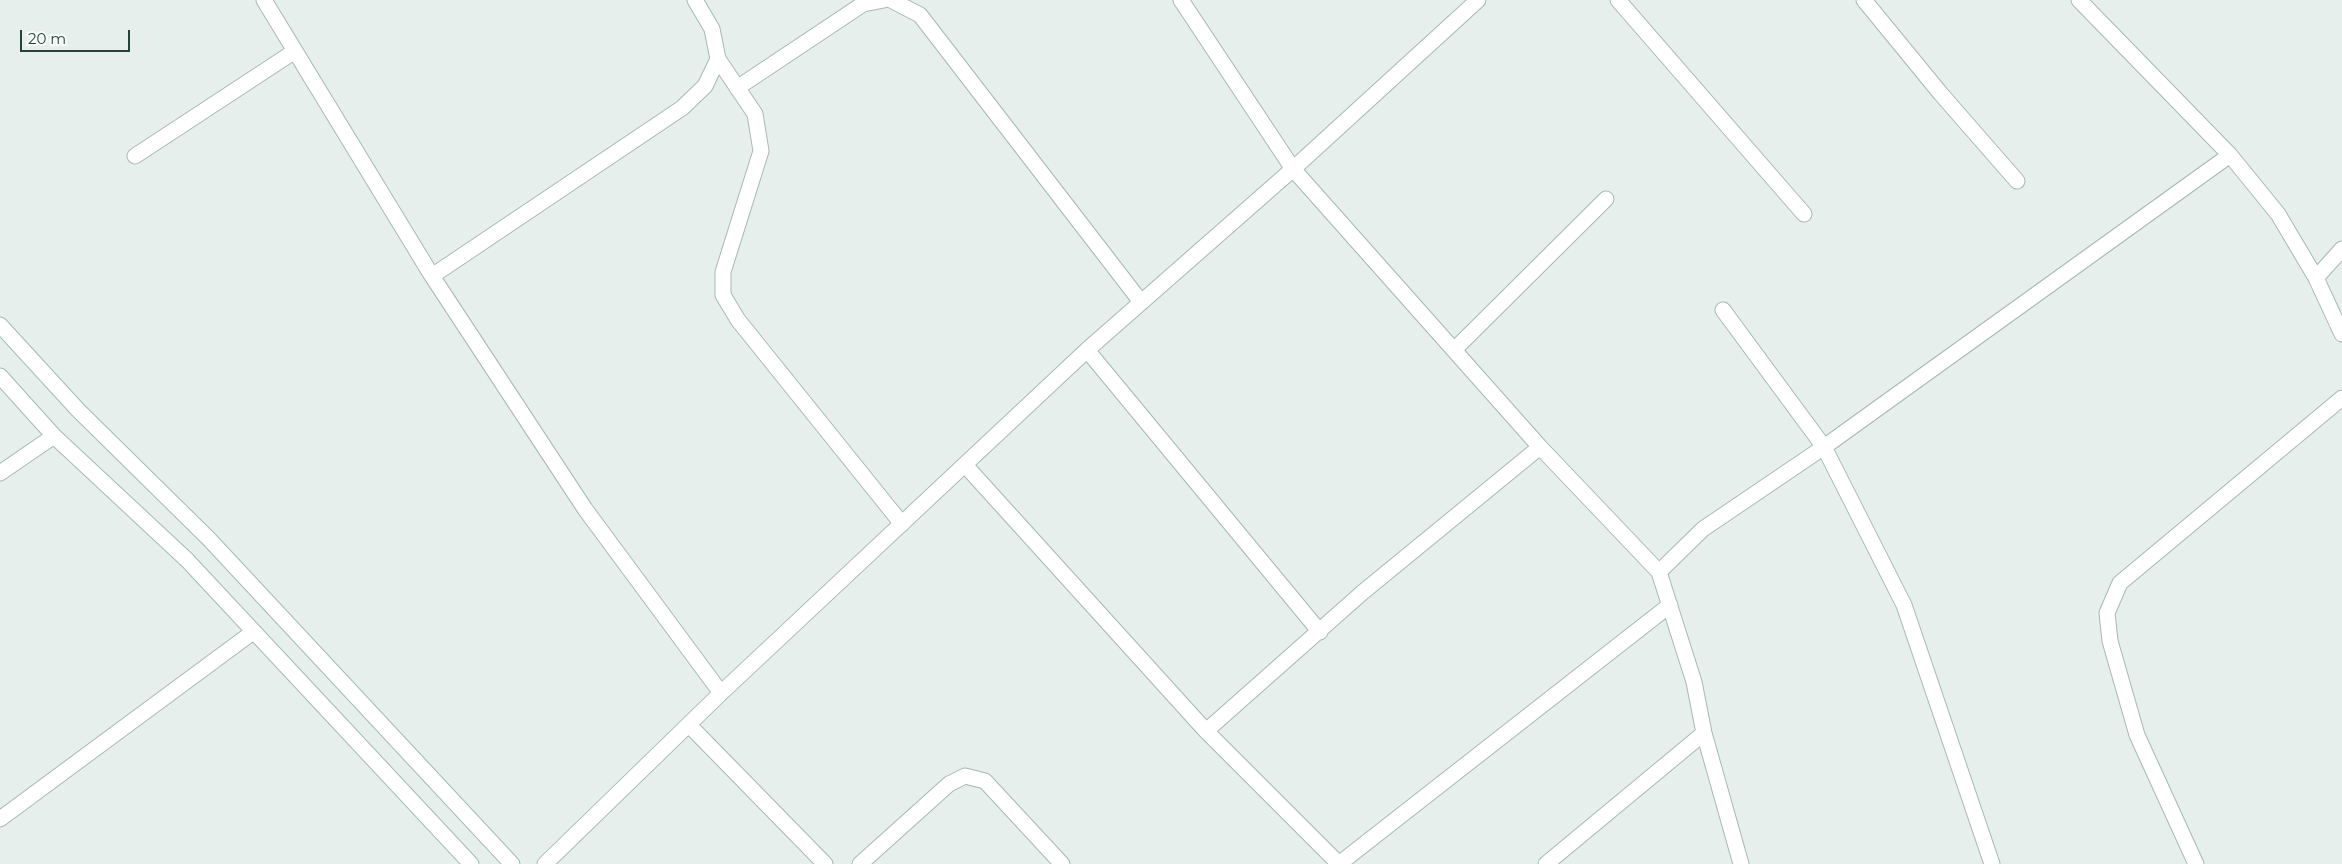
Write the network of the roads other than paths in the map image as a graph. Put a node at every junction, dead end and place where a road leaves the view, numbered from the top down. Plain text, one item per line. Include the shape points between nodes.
1 (264, 0) edge
2 (695, 0) edge
3 (884, 0) edge
4 (891, 0) edge
5 (1181, 0) edge
6 (1478, 0) edge
7 (1618, 0) edge
8 (1864, 0) edge
9 (2079, 0) edge
10 (295, 51) junction
11 (718, 59) junction
12 (737, 88) junction
13 (2230, 155) junction
14 (135, 156) dead end
15 (1293, 169) junction
16 (2017, 181) dead end
17 (1606, 199) dead end
18 (1804, 214) dead end
19 (2342, 249) edge
20 (432, 276) junction
21 (2316, 278) junction
22 (1141, 302) junction
23 (1723, 310) dead end
24 (0, 325) edge
25 (2342, 334) edge
26 (1088, 350) junction
27 (1454, 350) junction
28 (0, 376) edge
29 (2342, 398) edge
30 (54, 436) junction
31 (1540, 447) junction
32 (1824, 447) junction
33 (965, 464) junction
34 (0, 473) edge
35 (902, 524) junction
36 (1659, 572) junction
37 (1670, 604) junction
38 (253, 632) junction
39 (1320, 632) junction
40 (721, 693) junction
41 (689, 725) junction
42 (1206, 731) junction
43 (1704, 733) junction
44 (0, 819) edge
45 (471, 864) edge
46 (512, 864) edge
47 (545, 864) edge
48 (825, 864) edge
49 (860, 864) edge
50 (1062, 864) edge
51 (1339, 864) edge
52 (1546, 864) edge
53 (1741, 864) edge
54 (1992, 864) edge
55 (2196, 864) edge

1 - 10 street
2 - 11 street via 712,29
3 - 12 street via 864,4
4 - 22 street via 920,15
5 - 15 street
6 - 15 street
7 - 18 street
8 - 16 street
9 - 13 street
10 - 14 street
10 - 20 street
11 - 12 street
11 - 20 street via 705,86 682,108
12 - 35 street via 755,114 761,151 723,272 723,295 738,320
13 - 21 street via 2278,214
13 - 32 street
15 - 22 street
15 - 27 street
17 - 27 street
19 - 21 street
20 - 40 street via 586,509
21 - 25 street
22 - 26 street
23 - 32 street
24 - 46 street via 78,410 209,539
26 - 33 street
26 - 39 street
27 - 31 street
28 - 30 street
29 - 55 street via 2120,583 2107,613 2110,641 2137,735
30 - 34 street
30 - 38 street via 187,560
31 - 36 street
31 - 39 street via 1363,592
32 - 36 street via 1703,529
32 - 54 street via 1904,605
33 - 35 street
33 - 42 street
35 - 40 street
36 - 37 street
37 - 43 street via 1694,682
37 - 51 street
38 - 44 street
38 - 45 street
39 - 42 street
40 - 41 street
41 - 47 street
41 - 48 street
42 - 51 street
43 - 52 street
43 - 53 street
49 - 50 street via 948,784 965,776 985,780

